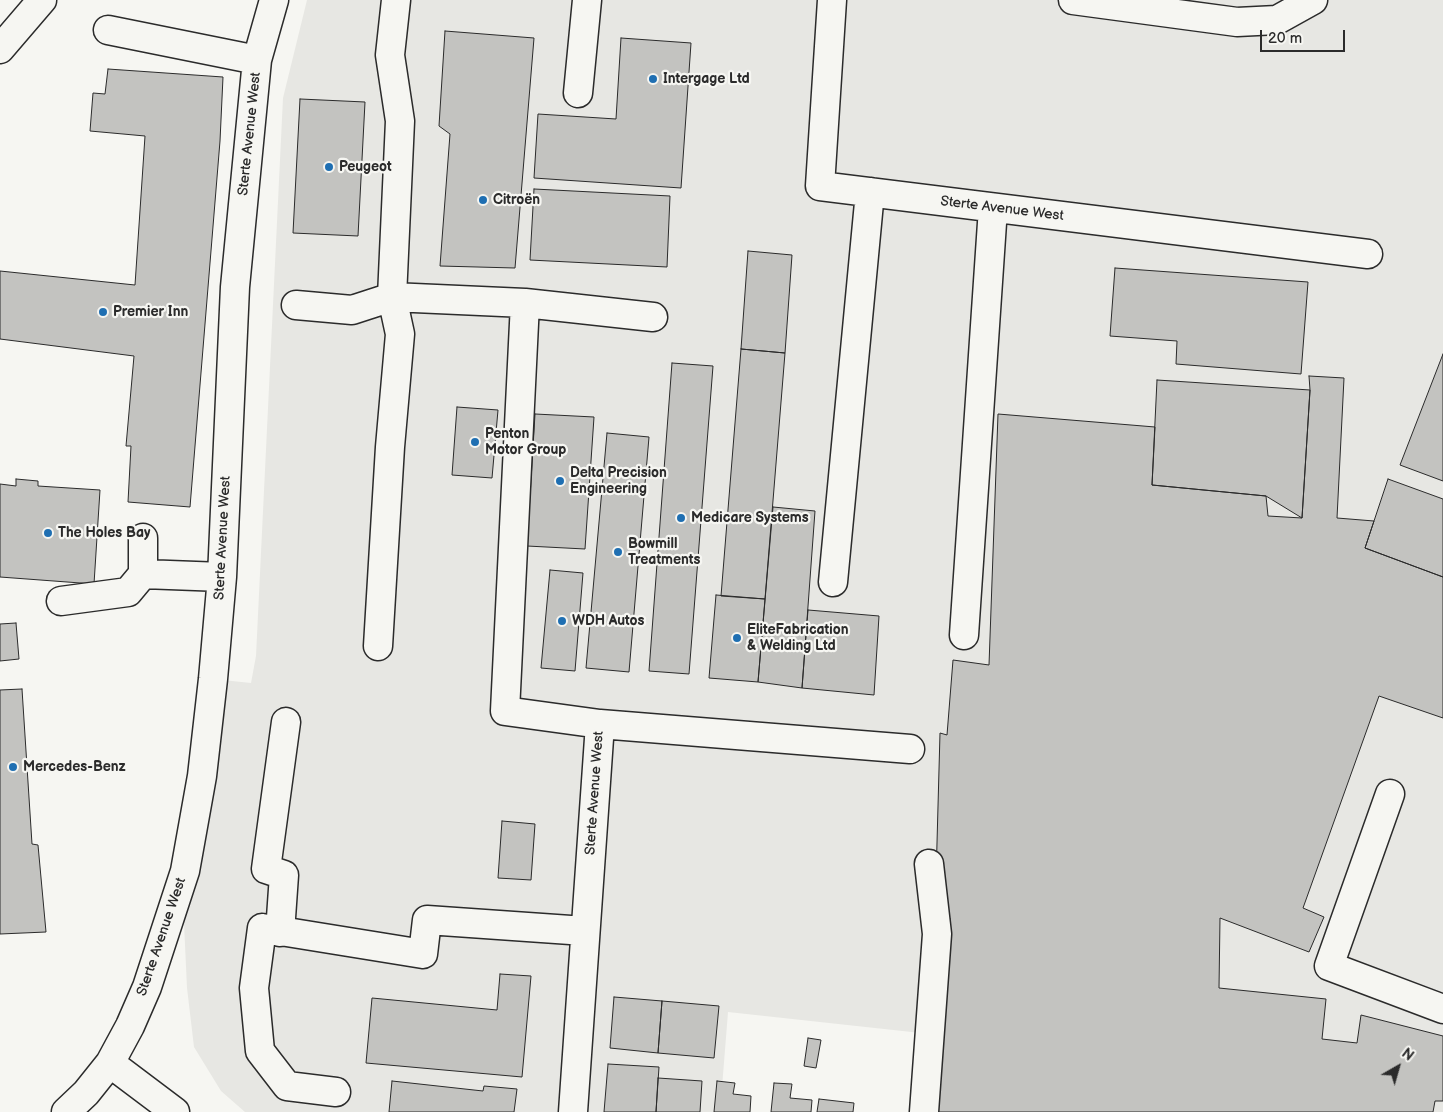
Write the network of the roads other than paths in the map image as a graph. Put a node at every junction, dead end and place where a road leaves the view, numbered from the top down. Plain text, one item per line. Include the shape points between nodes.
1 (42, 0) edge
2 (274, 0) edge
3 (396, 0) edge
4 (587, 0) edge
5 (832, 0) edge
6 (1073, 0) edge
7 (1313, 0) edge
8 (108, 30) dead end
9 (0, 49) edge
10 (257, 60) junction
11 (578, 93) dead end
12 (870, 192) junction
13 (992, 208) junction
14 (1368, 254) dead end
15 (392, 297) junction
16 (525, 303) junction
17 (296, 305) dead end
18 (653, 317) dead end
19 (143, 538) dead end
20 (143, 574) junction
21 (222, 577) junction
22 (833, 582) dead end
23 (61, 601) dead end
24 (964, 635) dead end
25 (378, 646) dead end
26 (286, 722) dead end
27 (600, 724) junction
28 (910, 750) dead end
29 (1390, 794) dead end
30 (929, 864) dead end
31 (585, 931) junction
32 (280, 932) junction
33 (1443, 1009) edge
34 (110, 1063) junction
35 (336, 1092) dead end
36 (66, 1112) edge
37 (175, 1112) edge
38 (573, 1112) edge
39 (924, 1112) edge

1 - 9 main road
2 - 10 main road, Sterte Avenue West
3 - 15 main road via 390,55 400,121
4 - 11 main road
5 - 12 main road, Sterte Avenue West via 820,186
6 - 7 main road via 1237,22 1277,20
8 - 10 main road
10 - 21 main road, Sterte Avenue West via 235,287
12 - 13 main road, Sterte Avenue West
12 - 22 main road
13 - 14 main road, Sterte Avenue West
13 - 24 main road
15 - 16 main road
15 - 17 main road via 352,310
15 - 25 main road via 400,334
16 - 18 main road
16 - 27 main road via 505,711
19 - 20 main road
20 - 21 main road
20 - 23 main road via 128,592
21 - 34 main road, Sterte Avenue West via 203,767 185,871 147,987
26 - 32 main road via 266,869 284,875
27 - 28 main road, Sterte Avenue West
27 - 31 main road, Sterte Avenue West
29 - 33 main road via 1329,966
30 - 39 main road via 937,934
31 - 32 main road via 427,920 423,954
31 - 38 main road, Sterte Avenue West
32 - 35 main road via 262,928 254,988 260,1051 287,1086
34 - 36 main road, Sterte Avenue West
34 - 37 main road

